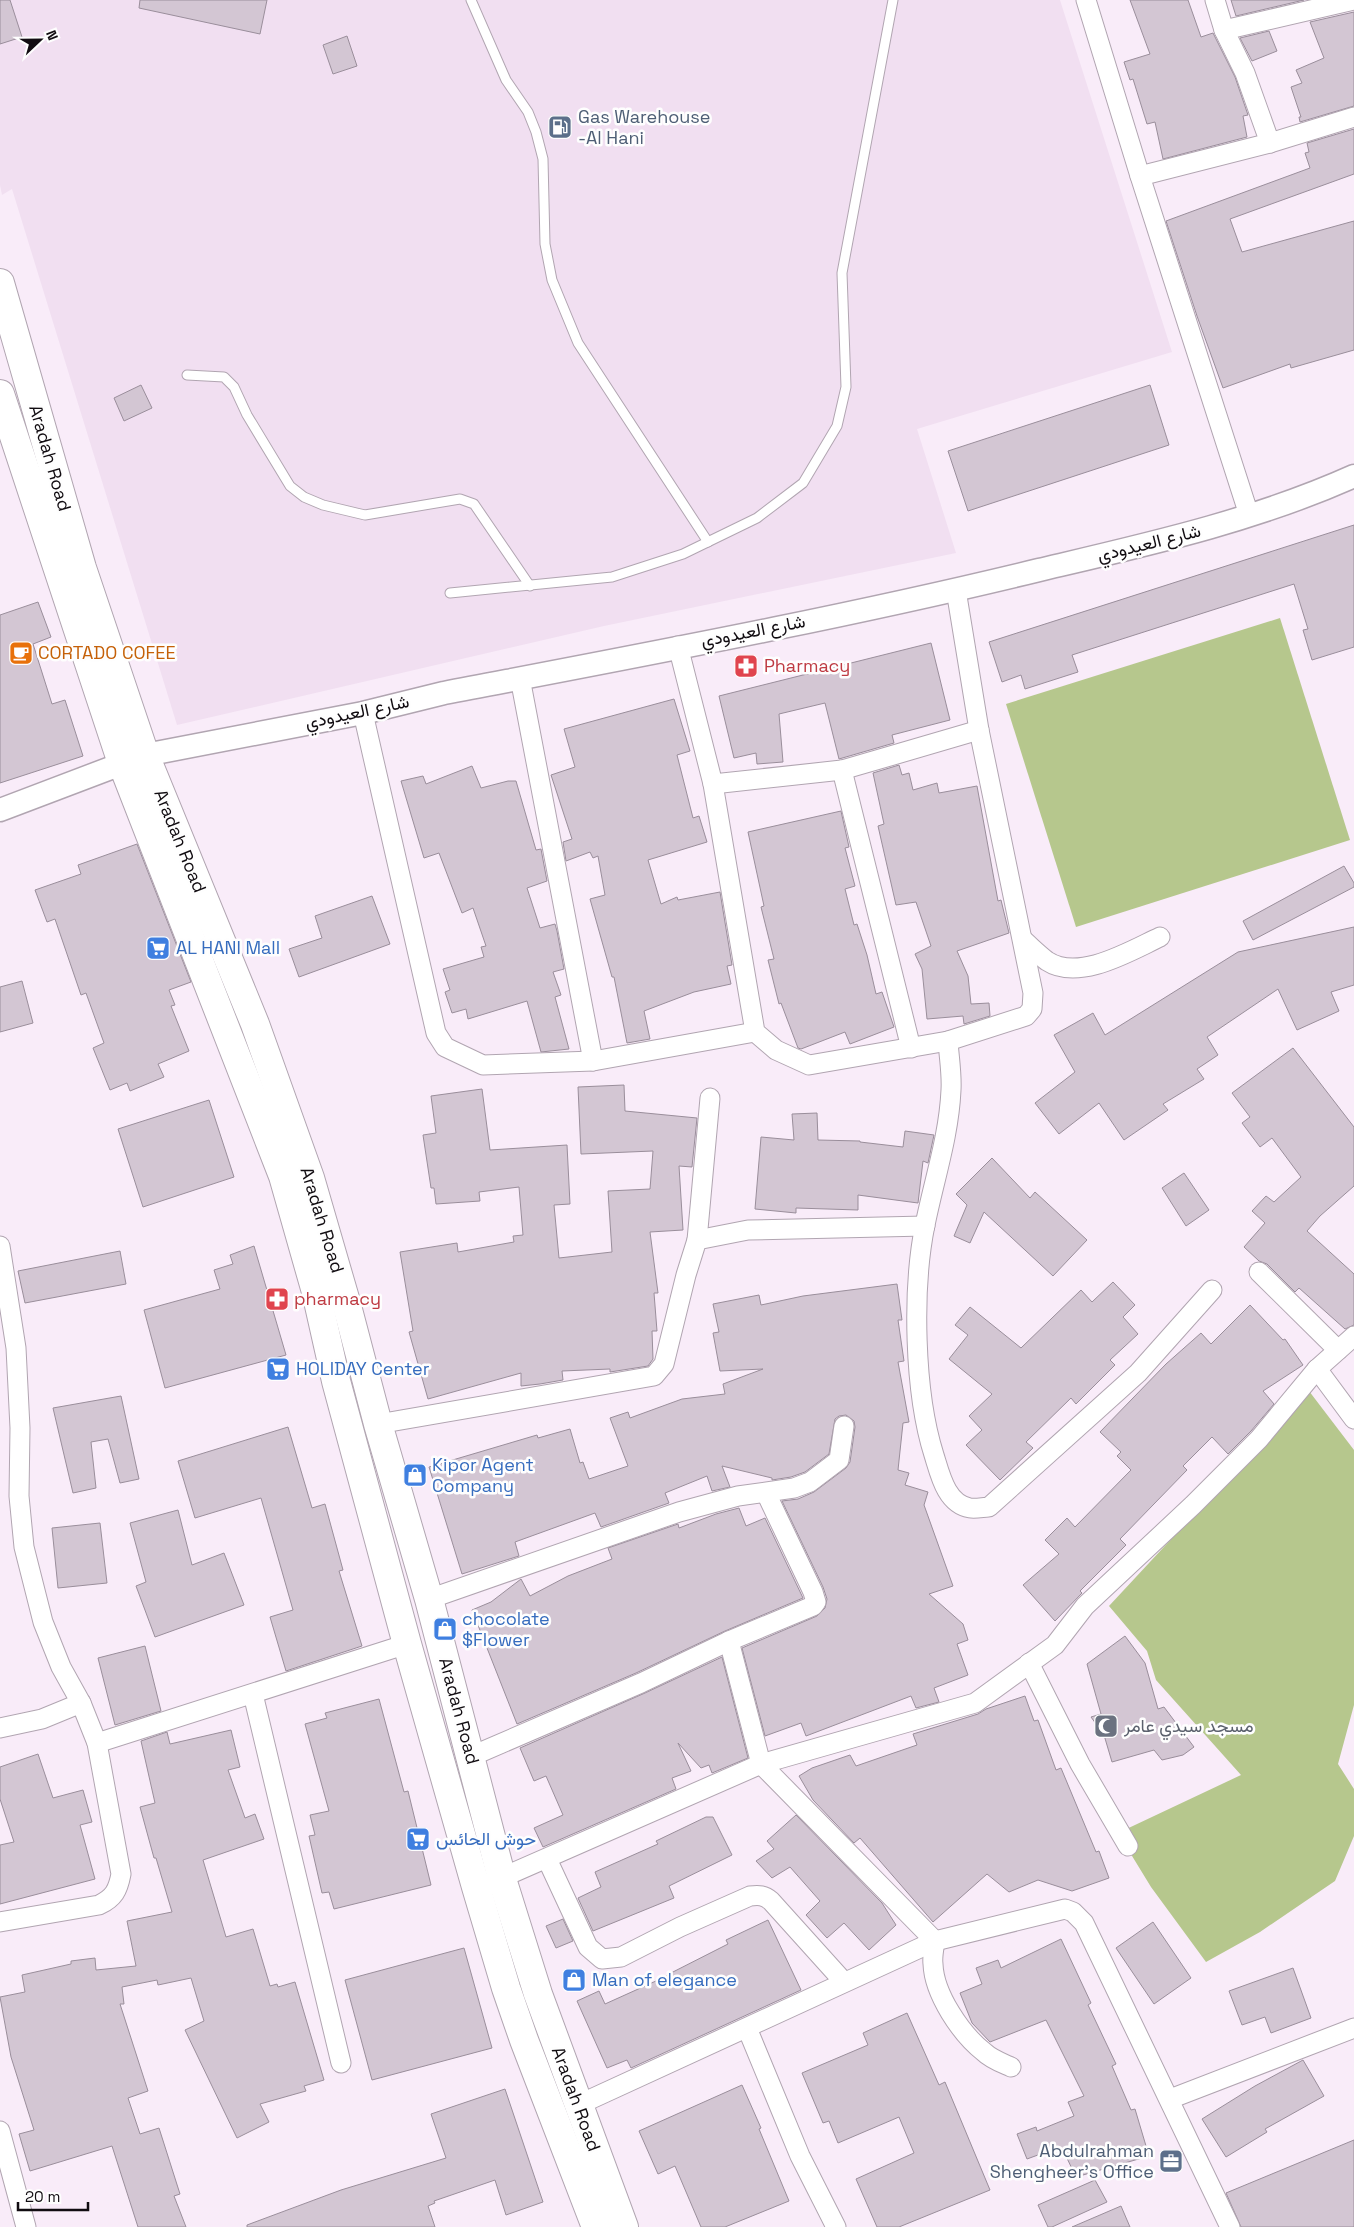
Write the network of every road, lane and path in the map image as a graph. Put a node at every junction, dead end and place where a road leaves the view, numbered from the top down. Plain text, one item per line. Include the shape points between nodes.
1 (471, 0) edge
2 (893, 0) edge
3 (1086, 0) edge
4 (1215, 0) edge
5 (1354, 0) edge
6 (1224, 30) junction
7 (1354, 117) edge
8 (1270, 143) junction
9 (1140, 176) junction
10 (0, 283) edge
11 (187, 375) dead end
12 (0, 394) edge
13 (1354, 476) edge
14 (1249, 515) junction
15 (708, 542) junction
16 (530, 586) junction
17 (956, 590) junction
18 (450, 594) dead end
19 (678, 646) junction
20 (520, 678) junction
21 (362, 713) junction
22 (978, 730) junction
23 (133, 759) junction
24 (842, 770) junction
25 (714, 784) junction
26 (0, 810) edge
27 (1160, 937) dead end
28 (1024, 940) junction
29 (755, 1032) junction
30 (948, 1041) junction
31 (911, 1048) junction
32 (593, 1061) junction
33 (710, 1098) dead end
34 (925, 1226) junction
35 (698, 1240) junction
36 (0, 1246) edge
37 (1259, 1272) dead end
38 (1212, 1290) dead end
39 (1354, 1336) edge
40 (1338, 1350) junction
41 (1317, 1369) junction
42 (1354, 1419) edge
43 (378, 1424) junction
44 (844, 1426) dead end
45 (766, 1493) junction
46 (429, 1599) junction
47 (729, 1641) junction
48 (407, 1644) junction
49 (1029, 1663) junction
50 (253, 1694) junction
51 (81, 1703) junction
52 (0, 1728) edge
53 (97, 1743) junction
54 (472, 1756) junction
55 (761, 1764) junction
56 (1128, 1846) dead end
57 (547, 1859) junction
58 (502, 1879) junction
59 (476, 1887) junction
60 (0, 1922) edge
61 (935, 1941) junction
62 (844, 1982) junction
63 (747, 2028) junction
64 (1354, 2028) edge
65 (341, 2063) dead end
66 (1011, 2067) dead end
67 (1170, 2099) junction
68 (578, 2105) junction
69 (0, 2131) edge
70 (26, 2227) edge
71 (596, 2227) edge
72 (624, 2227) edge
73 (836, 2227) edge
74 (1230, 2227) edge

1 - 15 lane via 506,80 528,112 536,132 543,159 545,244 552,280 578,343
2 - 15 lane via 842,273 846,386 837,426 803,483 758,518
3 - 9 street
4 - 6 street
5 - 6 street
6 - 8 street via 1248,82
7 - 8 street
8 - 9 street
9 - 14 street
10 - 23 main road, Aradah Road
11 - 16 lane via 224,377 234,387 290,486 304,498 365,515 460,499 474,504
12 - 23 main road, Aradah Road
13 - 14 street, شارع العيدودي
14 - 17 street, شارع العيدودي via 1177,538
15 - 16 lane via 683,554 612,577
16 - 18 lane
17 - 19 street, شارع العيدودي
17 - 22 street
19 - 20 street, شارع العيدودي
19 - 25 street
20 - 21 street, شارع العيدودي
20 - 32 street
21 - 23 street, شارع العيدودي
21 - 32 street via 436,1033 445,1047 483,1065
22 - 24 street
22 - 28 street
23 - 26 street, شارع العيدودي
23 - 43 main road, Aradah Road via 254,1024 310,1178
23 - 48 main road, Aradah Road via 283,1176
24 - 25 street
24 - 31 street
25 - 29 street
27 - 28 street via 1083,968 1060,966 1048,961
28 - 30 street via 1033,985 1032,1009 1026,1016
29 - 31 street via 776,1050 809,1066
29 - 32 street
30 - 31 street
30 - 34 street via 951,1090 942,1151
33 - 35 street
34 - 35 street via 748,1230
34 - 38 street via 919,1276 921,1400 942,1481 953,1500 970,1508 989,1506 1138,1374
35 - 43 street via 664,1364 654,1376
36 - 51 street via 16,1348 19,1496 24,1547 44,1622 61,1668
37 - 40 street
39 - 40 street
40 - 41 street
41 - 42 street
41 - 49 street via 1259,1439 1086,1606 1055,1645
43 - 46 main road, Aradah Road
44 - 45 street via 840,1460 828,1471 794,1488
45 - 46 street via 738,1496 679,1512
45 - 47 street via 816,1603
46 - 54 main road, Aradah Road
47 - 54 street
47 - 55 street
48 - 50 street
48 - 59 main road, Aradah Road
49 - 55 street via 975,1703
49 - 56 street via 1080,1764
50 - 53 street
50 - 65 street
51 - 52 street via 42,1719
51 - 53 street
53 - 60 street via 121,1874 118,1890 100,1905
54 - 58 main road, Aradah Road
55 - 57 street
55 - 61 street
57 - 58 street
57 - 62 street via 588,1947 602,1959 621,1957 680,1927 759,1895 771,1901
58 - 59 street
58 - 68 main road, Aradah Road via 538,1994
59 - 71 main road, Aradah Road via 524,2040
61 - 62 street
61 - 66 street via 932,1964 948,2007 965,2034 985,2053
61 - 67 street via 1059,1909 1073,1912 1084,1922
62 - 63 street
63 - 68 street
63 - 73 street via 800,2156
64 - 67 street
67 - 74 street
68 - 72 main road, Aradah Road
69 - 70 street

